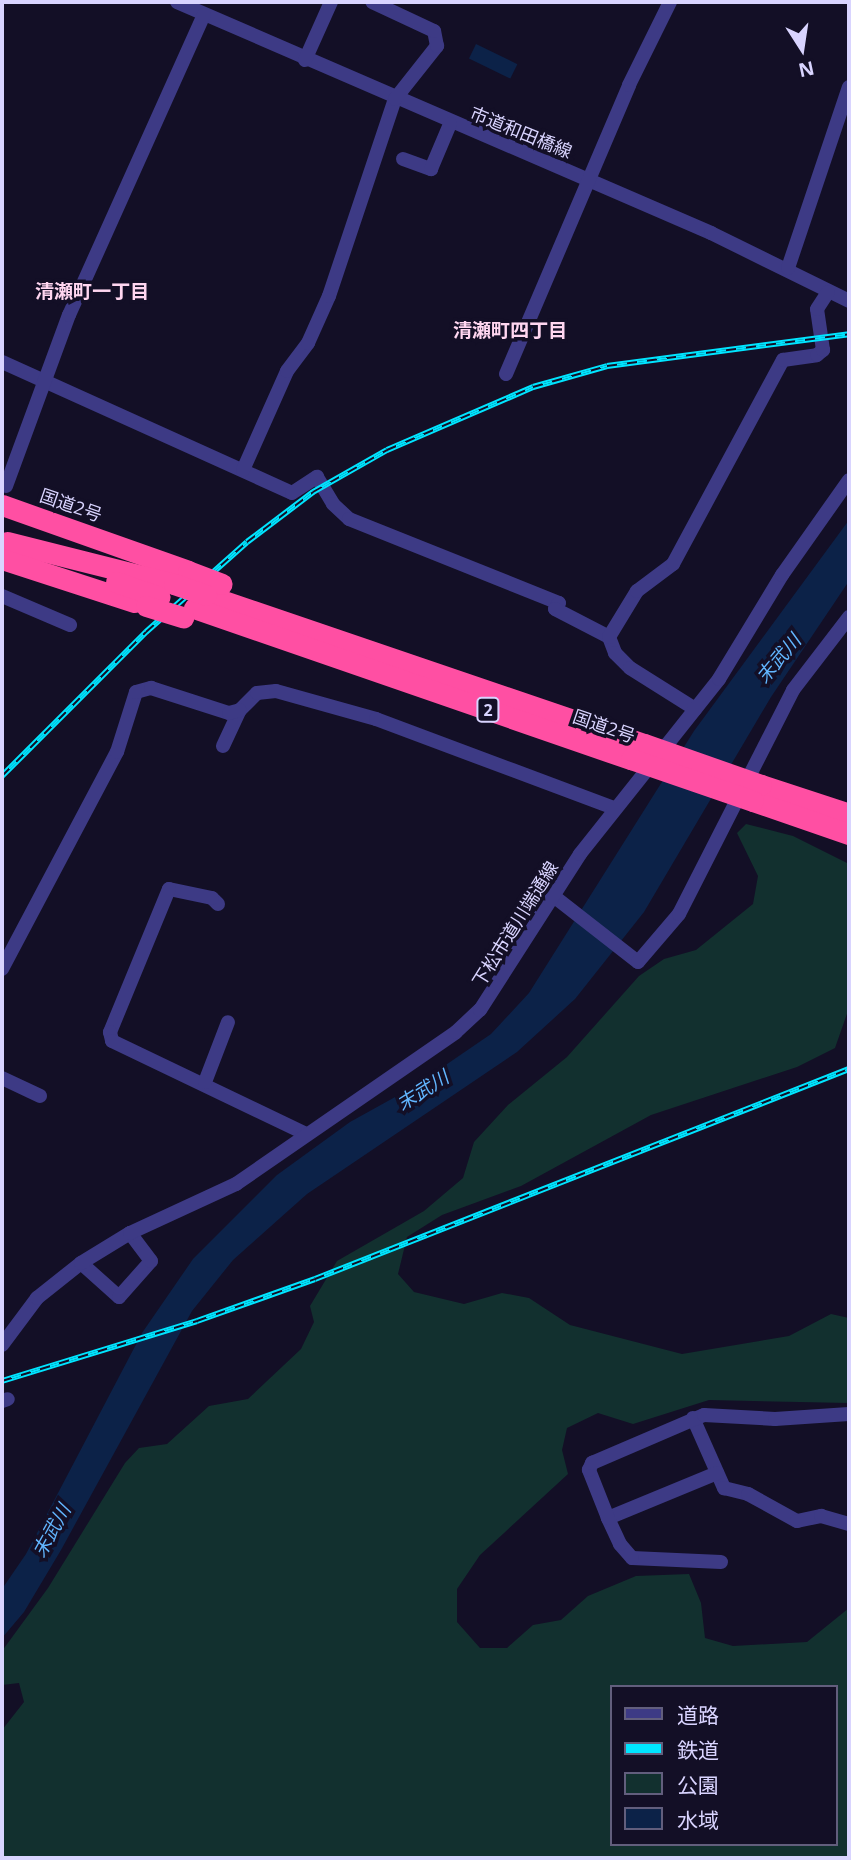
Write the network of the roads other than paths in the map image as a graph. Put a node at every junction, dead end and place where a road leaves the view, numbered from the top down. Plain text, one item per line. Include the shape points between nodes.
1 (177, 2) edge
2 (331, 2) edge
3 (372, 2) edge
4 (670, 2) edge
5 (204, 15) junction
6 (305, 60) junction
7 (849, 87) edge
8 (395, 99) junction
9 (450, 124) junction
10 (403, 159) dead end
11 (592, 181) junction
12 (788, 268) junction
13 (828, 292) junction
14 (849, 301) edge
15 (2, 362) edge
16 (506, 374) dead end
17 (44, 383) junction
18 (243, 470) junction
19 (849, 480) edge
20 (4, 496) edge
21 (4, 547) edge
22 (167, 589) junction
23 (2, 596) edge
24 (201, 601) junction
25 (847, 624) edge
26 (70, 625) dead end
27 (609, 637) junction
28 (352, 652) junction
29 (695, 709) junction
30 (240, 710) junction
31 (223, 746) dead end
32 (757, 793) junction
33 (614, 808) junction
34 (849, 814) edge
35 (849, 834) edge
36 (559, 901) junction
37 (218, 904) dead end
38 (2, 970) edge
39 (228, 1022) dead end
40 (2, 1078) edge
41 (205, 1082) junction
42 (40, 1096) dead end
43 (304, 1133) junction
44 (130, 1233) junction
45 (81, 1263) junction
46 (2, 1345) edge
47 (849, 1414) edge
48 (693, 1418) junction
49 (717, 1473) junction
50 (608, 1518) junction
51 (849, 1524) edge
52 (720, 1562) dead end

1 - 5 street, 市道和田橋線
2 - 6 street
3 - 8 street via 434,31 436,39 437,46
4 - 11 street via 629,85
5 - 6 street, 市道和田橋線
5 - 17 street via 75,302
6 - 8 street, 市道和田橋線
7 - 12 street
8 - 9 street, 市道和田橋線
8 - 18 street via 329,296 308,343 287,371
9 - 10 street via 430,170
9 - 11 street, 市道和田橋線
11 - 12 street, 市道和田橋線
11 - 16 street
12 - 13 street, 市道和田橋線
13 - 14 street, 市道和田橋線
13 - 27 street via 817,309 823,350 783,360 673,564 637,592
15 - 17 street
17 - 18 street
17 - 20 street
18 - 27 street via 292,493 317,477 333,504 349,519 537,592 559,603 555,609 567,617
19 - 29 street, 下松市道川端通線 via 782,575 740,649
20 - 22 highway, 国道2号 / 2
21 - 22 highway, 国道2号 / 2
21 - 22 highway, 国道2号 / 2
22 - 24 highway, 国道2号 / 2, bridge
22 - 24 highway, 国道2号 / 2
23 - 26 street
24 - 28 highway, 国道2号 / 2
24 - 28 highway, 国道2号 / 2
25 - 36 street via 793,690 679,915 638,962
27 - 29 street via 615,653 630,668
28 - 32 highway, 国道2号 / 2, bridge
29 - 33 street, 下松市道川端通線
30 - 31 street
30 - 33 street via 266,690 330,704
30 - 38 street via 229,713 151,688 136,692 117,752
32 - 34 highway, 国道2号 / 2
32 - 35 highway, 国道2号 / 2
33 - 36 street, 下松市道川端通線 via 580,854
36 - 43 street, 下松市道川端通線 via 480,1010 456,1032
37 - 41 street via 212,898 169,889 110,1032 112,1041
39 - 41 street
40 - 42 street
41 - 43 street
43 - 44 street, 下松市道川端通線 via 217,1195
44 - 45 street, 下松市道川端通線
44 - 45 street via 151,1261 119,1297
45 - 46 street, 下松市道川端通線 via 37,1298
47 - 48 street via 775,1419 723,1413
48 - 49 street
48 - 50 street via 592,1463 589,1470
49 - 50 street
49 - 51 street via 724,1488 748,1494 797,1521 821,1516
50 - 52 street via 632,1558

